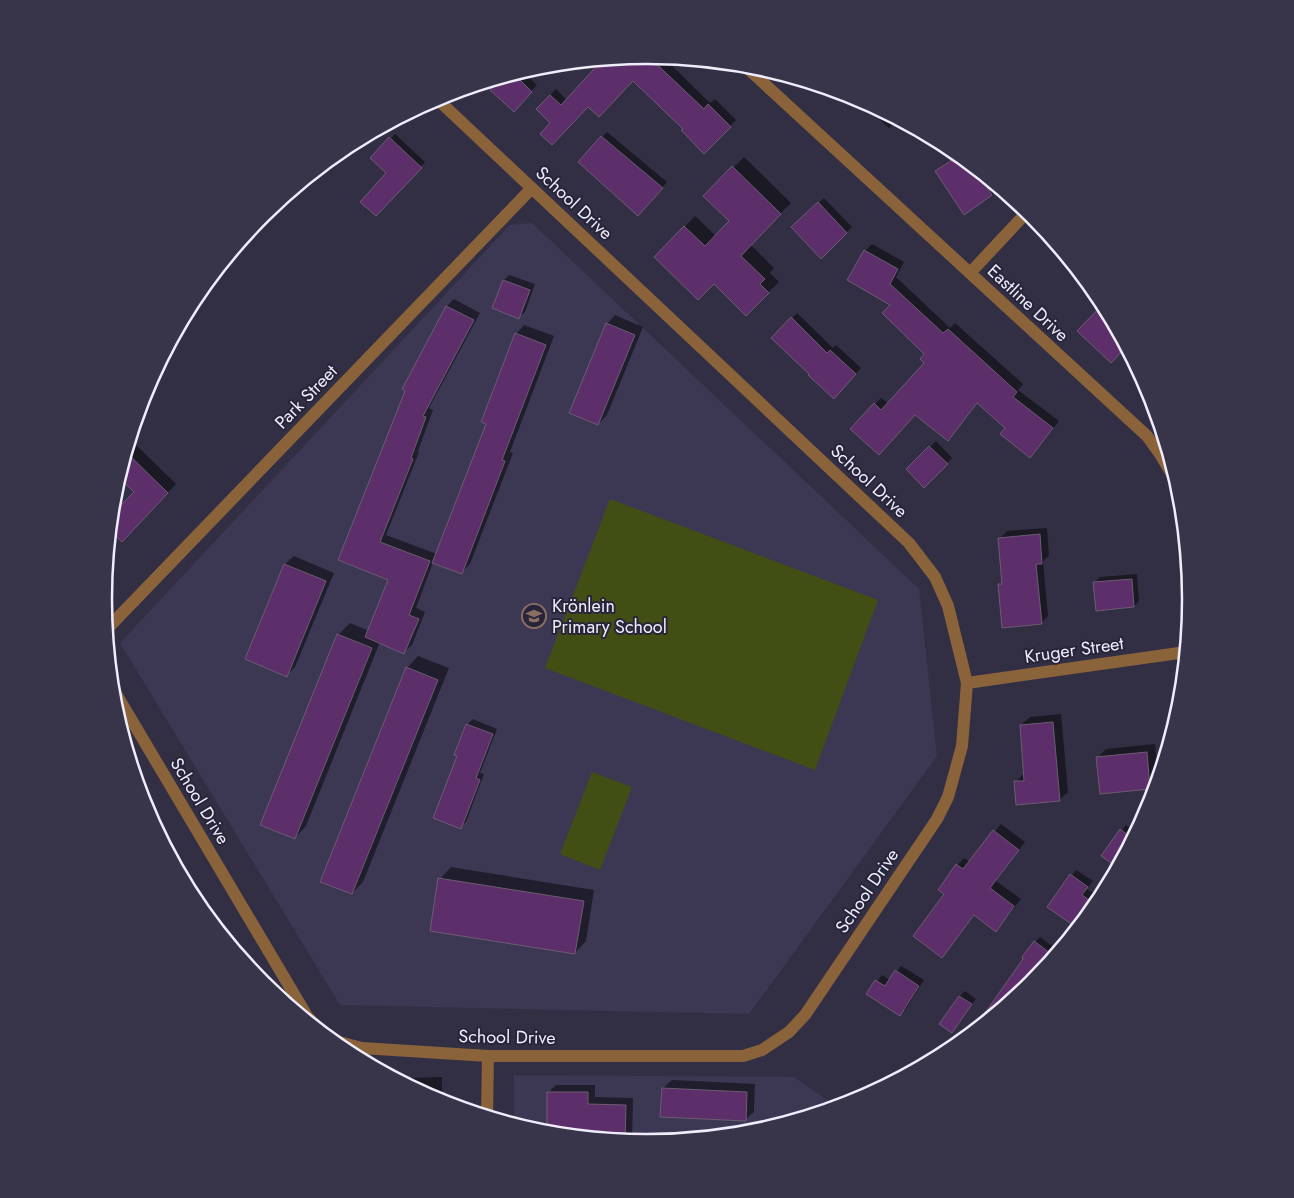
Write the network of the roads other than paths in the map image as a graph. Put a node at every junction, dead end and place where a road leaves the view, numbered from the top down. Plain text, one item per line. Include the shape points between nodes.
1 (755, 75) edge
2 (442, 104) edge
3 (532, 188) junction
4 (1022, 218) edge
5 (970, 273) junction
6 (1164, 461) edge
7 (113, 623) edge
8 (1179, 653) edge
9 (967, 682) junction
10 (123, 706) edge
11 (302, 1008) edge
12 (352, 1045) edge
13 (488, 1056) junction
14 (487, 1110) edge

1 - 5 street, Eastline Drive
2 - 3 street, School Drive
3 - 7 street, Park Street
3 - 9 street, School Drive via 909,543 935,577 948,606
4 - 5 street
5 - 6 street, Eastline Drive via 1146,436
8 - 9 street, Kruger Street
9 - 13 street, School Drive via 962,746 937,819 805,1015 789,1032 762,1050 743,1056
10 - 11 street, School Drive
12 - 13 street, School Drive
13 - 14 street

